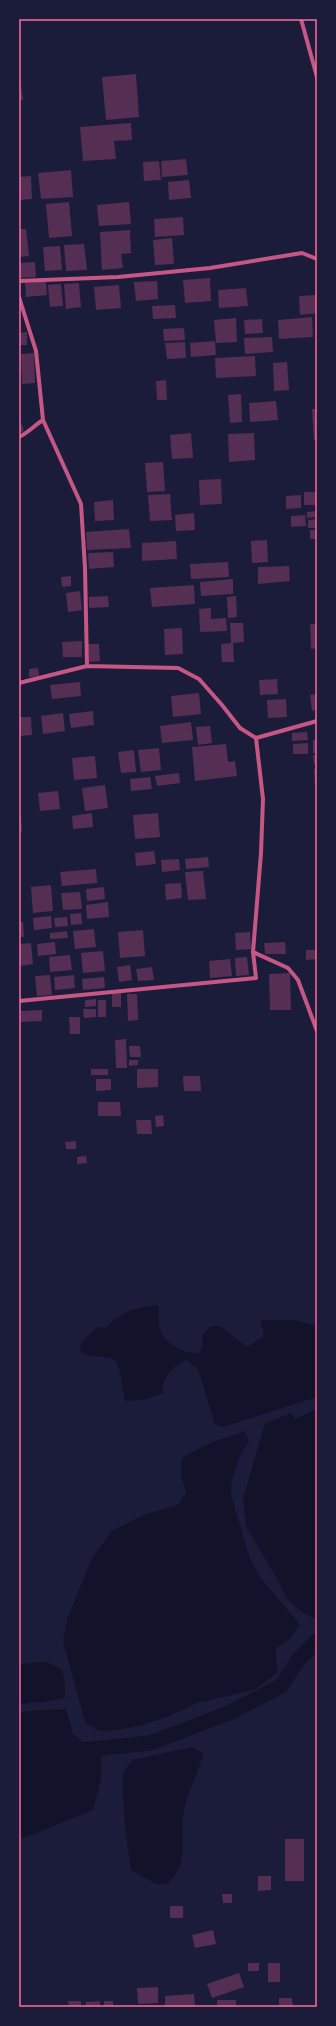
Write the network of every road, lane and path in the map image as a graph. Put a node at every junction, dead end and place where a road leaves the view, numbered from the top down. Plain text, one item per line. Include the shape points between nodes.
1 (301, 19) edge
2 (317, 77) edge
3 (317, 259) edge
4 (19, 281) edge
5 (19, 297) edge
6 (43, 420) junction
7 (19, 437) edge
8 (87, 666) junction
9 (19, 683) edge
10 (317, 721) edge
11 (256, 738) junction
12 (252, 952) junction
13 (19, 1001) edge
14 (317, 1031) edge

1 - 2 street
3 - 4 street via 302,253 210,268 118,277
5 - 6 street via 36,351
6 - 7 street
6 - 8 street via 81,504
8 - 9 street
8 - 11 street via 178,668 199,679 240,728
10 - 11 street
11 - 12 street via 263,799
12 - 13 street via 256,978
12 - 14 street via 288,968 298,980

